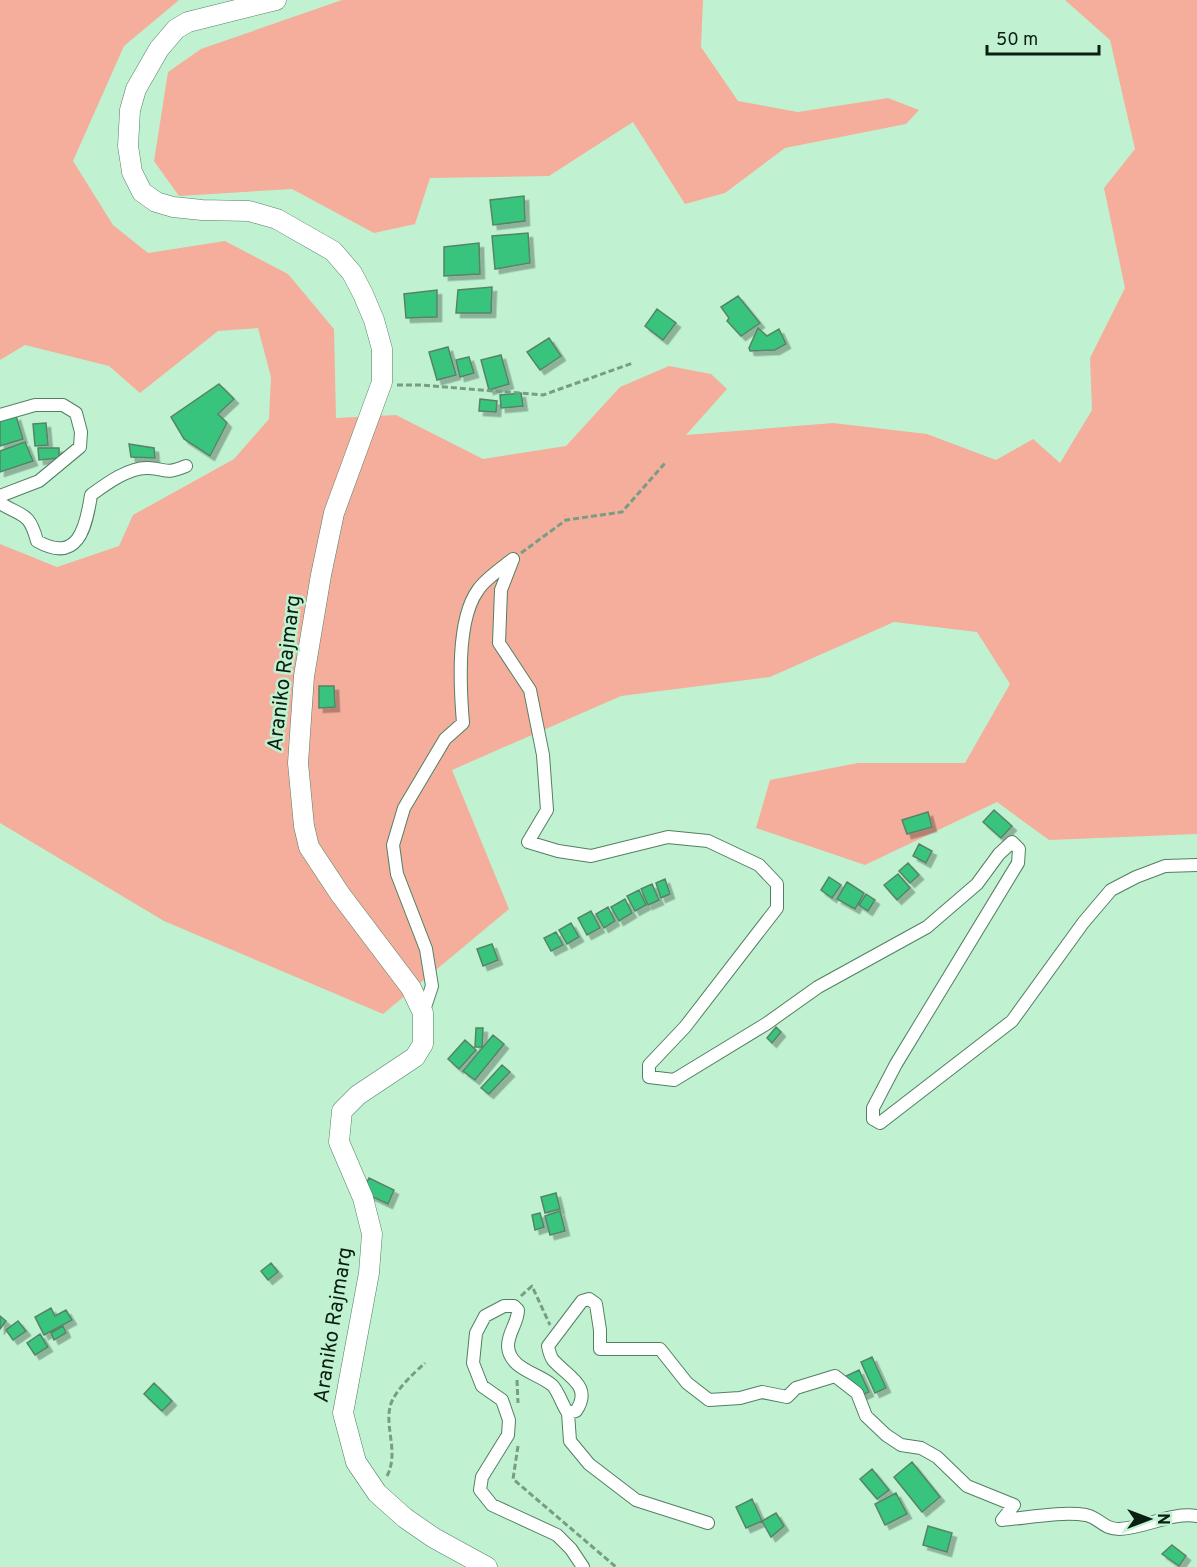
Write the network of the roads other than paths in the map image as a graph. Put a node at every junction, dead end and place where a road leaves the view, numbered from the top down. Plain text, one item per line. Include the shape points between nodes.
1 (276, 0) edge
2 (0, 415) edge
3 (186, 466) dead end
4 (0, 496) edge
5 (0, 503) edge
6 (1197, 865) edge
7 (423, 1013) junction
8 (568, 1413) junction
9 (1197, 1516) edge
10 (708, 1523) dead end
11 (487, 1567) edge
12 (583, 1567) edge

1 - 7 highway, Araniko Rajmarg via 188,22 176,29 136,89 130,110 128,146 132,172 142,192 156,202 202,210 249,211 277,219 333,251 352,273 374,320 382,349 380,385 334,513 304,676 298,763 309,847 346,903 411,987
2 - 4 street via 34,405 63,405 76,413 81,432 80,447 62,463 39,481
3 - 5 street via 170,473 147,468 132,471 106,484 91,495 88,520 80,537 52,549 37,541 33,527 22,513
6 - 7 street via 1165,866 1111,890 1012,1021 880,1123 873,1119 873,1108 896,1064 1018,863 1019,849 1012,842 977,884 927,927 818,987 674,1080 649,1077 648,1065 685,1027 777,908 777,884 759,865 708,841 668,837 591,856 528,842 548,810 543,754 530,690 499,643 501,590 513,559 478,589 463,634 463,723 445,739 404,808 393,845 397,874 426,949 432,986
7 - 11 highway, Araniko Rajmarg via 423,1044 415,1058 358,1095 342,1111 339,1142 363,1198 372,1234 369,1273 343,1413 356,1462 377,1493 434,1538
8 - 9 street via 576,1411 582,1402 581,1387 552,1358 548,1346 582,1301 589,1299 597,1304 600,1350 660,1349 687,1383 709,1400 762,1392 787,1397 796,1388 835,1376 857,1393 866,1416 901,1446 921,1448 937,1457 967,1486 1014,1505 1002,1520 1075,1514 1090,1516 1109,1529 1123,1529 1184,1514
8 - 10 street via 570,1441 589,1464 636,1500
8 - 12 street via 554,1386 517,1365 508,1349 518,1310 504,1306 485,1316 476,1333 473,1363 482,1386 502,1400 509,1420 508,1435 482,1477 480,1490 492,1505 557,1535

